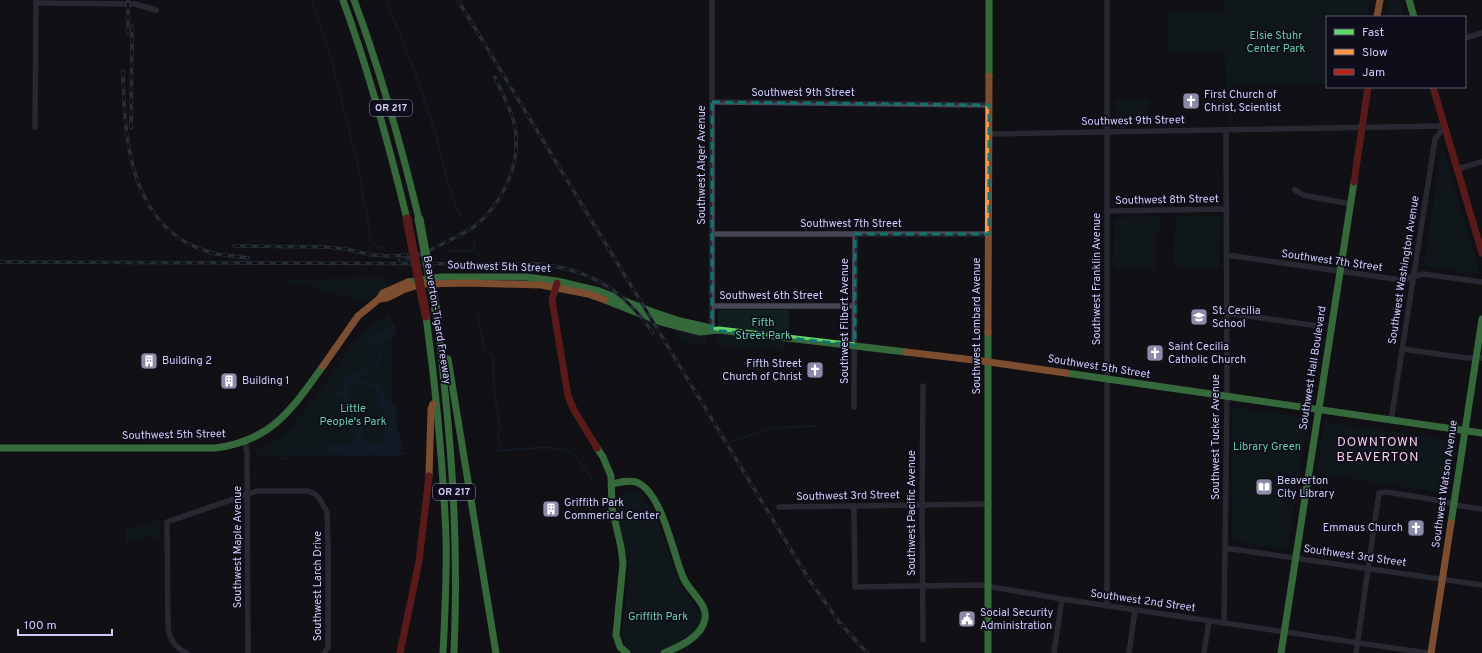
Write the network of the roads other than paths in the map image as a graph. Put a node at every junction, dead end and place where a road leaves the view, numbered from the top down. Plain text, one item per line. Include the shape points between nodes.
1 (343, 0) edge
2 (354, 0) edge
3 (712, 0) edge
4 (989, 0) edge
5 (1108, 0) edge
6 (1380, 0) edge
7 (1409, 0) edge
8 (36, 1) edge
9 (156, 10) dead end
10 (1377, 16) edge
11 (1414, 16) edge
12 (1482, 34) edge
13 (1466, 38) edge
14 (1368, 88) edge
15 (1433, 88) edge
16 (712, 102) junction
17 (989, 104) junction
18 (1445, 126) junction
19 (35, 127) dead end
20 (1361, 127) junction
21 (1226, 130) junction
22 (1108, 131) junction
23 (989, 134) junction
24 (1482, 162) edge
25 (1457, 170) junction
26 (1295, 190) dead end
27 (1350, 204) junction
28 (1227, 209) junction
29 (1107, 211) junction
30 (712, 234) junction
31 (855, 234) junction
32 (989, 234) junction
33 (1480, 241) edge
34 (1482, 253) edge
35 (1227, 255) junction
36 (1340, 272) junction
37 (1413, 277) junction
38 (1482, 282) edge
39 (556, 284) junction
40 (712, 306) junction
41 (855, 306) junction
42 (1227, 313) junction
43 (1482, 319) edge
44 (1318, 326) dead end
45 (712, 330) junction
46 (440, 332) junction
47 (855, 345) junction
48 (1402, 349) junction
49 (1479, 358) edge
50 (989, 362) junction
51 (1108, 380) junction
52 (923, 386) dead end
53 (436, 397) junction
54 (1227, 397) junction
55 (854, 408) dead end
56 (1319, 410) junction
57 (1391, 421) junction
58 (1465, 431) junction
59 (1482, 433) edge
60 (245, 442) junction
61 (0, 448) edge
62 (612, 484) junction
63 (248, 494) junction
64 (922, 504) junction
65 (989, 504) junction
66 (1454, 504) junction
67 (854, 506) junction
68 (779, 507) dead end
69 (1482, 509) edge
70 (1225, 548) junction
71 (1296, 558) junction
72 (1369, 569) junction
73 (1442, 579) junction
74 (1482, 585) edge
75 (922, 586) junction
76 (989, 587) junction
77 (1062, 599) junction
78 (1107, 606) junction
79 (1135, 610) junction
80 (1209, 621) junction
81 (1224, 623) junction
82 (1284, 632) junction
83 (923, 640) dead end
84 (1358, 643) junction
85 (187, 653) edge
86 (248, 653) edge
87 (324, 653) edge
88 (400, 653) edge
89 (443, 653) edge
90 (454, 653) edge
91 (496, 653) edge
92 (627, 653) edge
93 (664, 653) edge
94 (988, 653) edge
95 (1054, 653) edge
96 (1129, 653) edge
97 (1204, 653) edge
98 (1281, 653) edge
99 (1356, 653) edge
100 (1427, 653) edge
101 (1431, 653) edge

1 - 53 main road, Beaverton-Tigard Freeway / OR 217, bridge via 376,100 408,219 426,316
2 - 46 main road, Beaverton-Tigard Freeway / OR 217, bridge via 370,40 405,158 430,270
3 - 16 street, Southwest Alger Avenue
4 - 17 main road, Southwest Lombard Avenue
5 - 22 street, Southwest Franklin Avenue
6 - 10 main road
7 - 11 main road
8 - 9 street via 135,4
8 - 19 street
12 - 13 street
14 - 20 main road, Southwest Hall Boulevard
15 - 18 main road
16 - 17 street, Southwest 9th Street
16 - 30 street, Southwest Alger Avenue
17 - 23 main road, Southwest Lombard Avenue
18 - 20 street, Southwest 9th Street
18 - 25 main road
18 - 37 street, Southwest Washington Avenue via 1435,139
20 - 21 street, Southwest 9th Street
20 - 27 main road, Southwest Hall Boulevard
21 - 22 street, Southwest 9th Street
21 - 28 street, Southwest Tucker Avenue
22 - 23 street, Southwest 9th Street
22 - 29 street, Southwest Franklin Avenue
23 - 32 main road, Southwest Lombard Avenue
24 - 25 street
25 - 33 main road
26 - 27 street via 1303,195
27 - 36 main road, Southwest Hall Boulevard
28 - 29 street, Southwest 8th Street
28 - 35 street, Southwest Tucker Avenue
29 - 51 street, Southwest Franklin Avenue
30 - 31 street, Southwest 7th Street
30 - 40 street, Southwest Alger Avenue
31 - 32 street, Southwest 7th Street
31 - 41 street, Southwest Filbert Avenue
32 - 50 main road, Southwest Lombard Avenue
33 - 34 main road
35 - 36 street, Southwest 7th Street
35 - 42 street, Southwest Tucker Avenue
36 - 37 street, Southwest 7th Street via 1402,280
36 - 56 main road, Southwest Hall Boulevard
37 - 38 street, Southwest 7th Street via 1423,274
37 - 48 street, Southwest Washington Avenue
39 - 45 main road, Southwest 5th Street via 599,290 660,315
39 - 60 main road, Southwest 5th Street via 526,277 431,278 402,284 383,293 352,323 290,411 268,430
39 - 62 main road via 552,300 568,396 607,465
40 - 41 street, Southwest 6th Street
40 - 45 street, Southwest Alger Avenue
41 - 47 street, Southwest Filbert Avenue
42 - 44 street
42 - 54 street, Southwest Tucker Avenue
43 - 49 main road, Southwest Watson Avenue
45 - 47 main road, Southwest 5th Street
46 - 90 main road, Beaverton-Tigard Freeway / OR 217 via 454,509
46 - 91 main road via 449,364
47 - 50 main road, Southwest 5th Street
47 - 55 street, Southwest Filbert Avenue
48 - 49 street
48 - 57 street, Southwest Washington Avenue
49 - 58 main road, Southwest Watson Avenue
50 - 51 main road, Southwest 5th Street
50 - 65 main road, Southwest Lombard Avenue
51 - 54 main road, Southwest 5th Street
51 - 78 street, Southwest Franklin Avenue
52 - 64 street, Southwest Pacific Avenue
53 - 88 main road via 431,409 430,455 422,541
53 - 89 main road, Beaverton-Tigard Freeway / OR 217 via 445,522
54 - 56 main road, Southwest 5th Street
54 - 70 street, Southwest Tucker Avenue
56 - 57 main road, Southwest 5th Street
56 - 71 main road, Southwest Hall Boulevard
57 - 58 main road, Southwest 5th Street
58 - 59 main road, Southwest 5th Street
58 - 66 main road, Southwest Watson Avenue
60 - 61 main road, Southwest 5th Street via 215,448
60 - 63 street, Southwest Maple Avenue
62 - 92 main road via 610,496 623,563 616,634 620,647
62 - 93 main road via 633,481 645,488 664,521 685,582 705,607 705,621 698,632 683,644
63 - 85 street via 167,522 168,628 173,643
63 - 86 street, Southwest Maple Avenue
63 - 87 street, Southwest Larch Drive via 257,491 308,491 319,498 327,512 328,647
64 - 65 street, Southwest 3rd Street
64 - 67 street, Southwest 3rd Street
64 - 75 street, Southwest Pacific Avenue
65 - 76 main road, Southwest Lombard Avenue
66 - 69 street
66 - 72 street via 1387,492 1378,495
66 - 73 main road, Southwest Watson Avenue
67 - 68 street, Southwest 3rd Street
67 - 75 street, Southwest 2nd Street via 855,587
70 - 71 street, Southwest 3rd Street
70 - 81 street, Southwest Tucker Avenue
71 - 72 street, Southwest 3rd Street
71 - 82 main road, Southwest Hall Boulevard
72 - 73 street, Southwest 3rd Street
72 - 84 street
73 - 74 street, Southwest 3rd Street
73 - 101 main road, Southwest Watson Avenue
75 - 76 street, Southwest 2nd Street
75 - 83 street, Southwest Pacific Avenue
76 - 77 street, Southwest 2nd Street
76 - 94 main road, Southwest Lombard Avenue
77 - 78 street, Southwest 2nd Street
77 - 95 street
78 - 79 street, Southwest 2nd Street
79 - 80 street, Southwest 2nd Street
79 - 96 street
80 - 81 street, Southwest 2nd Street
80 - 97 street
81 - 82 street, Southwest 2nd Street
82 - 84 street, Southwest 2nd Street
82 - 98 main road, Southwest Hall Boulevard
84 - 99 street
84 - 100 street, Southwest 2nd Street

